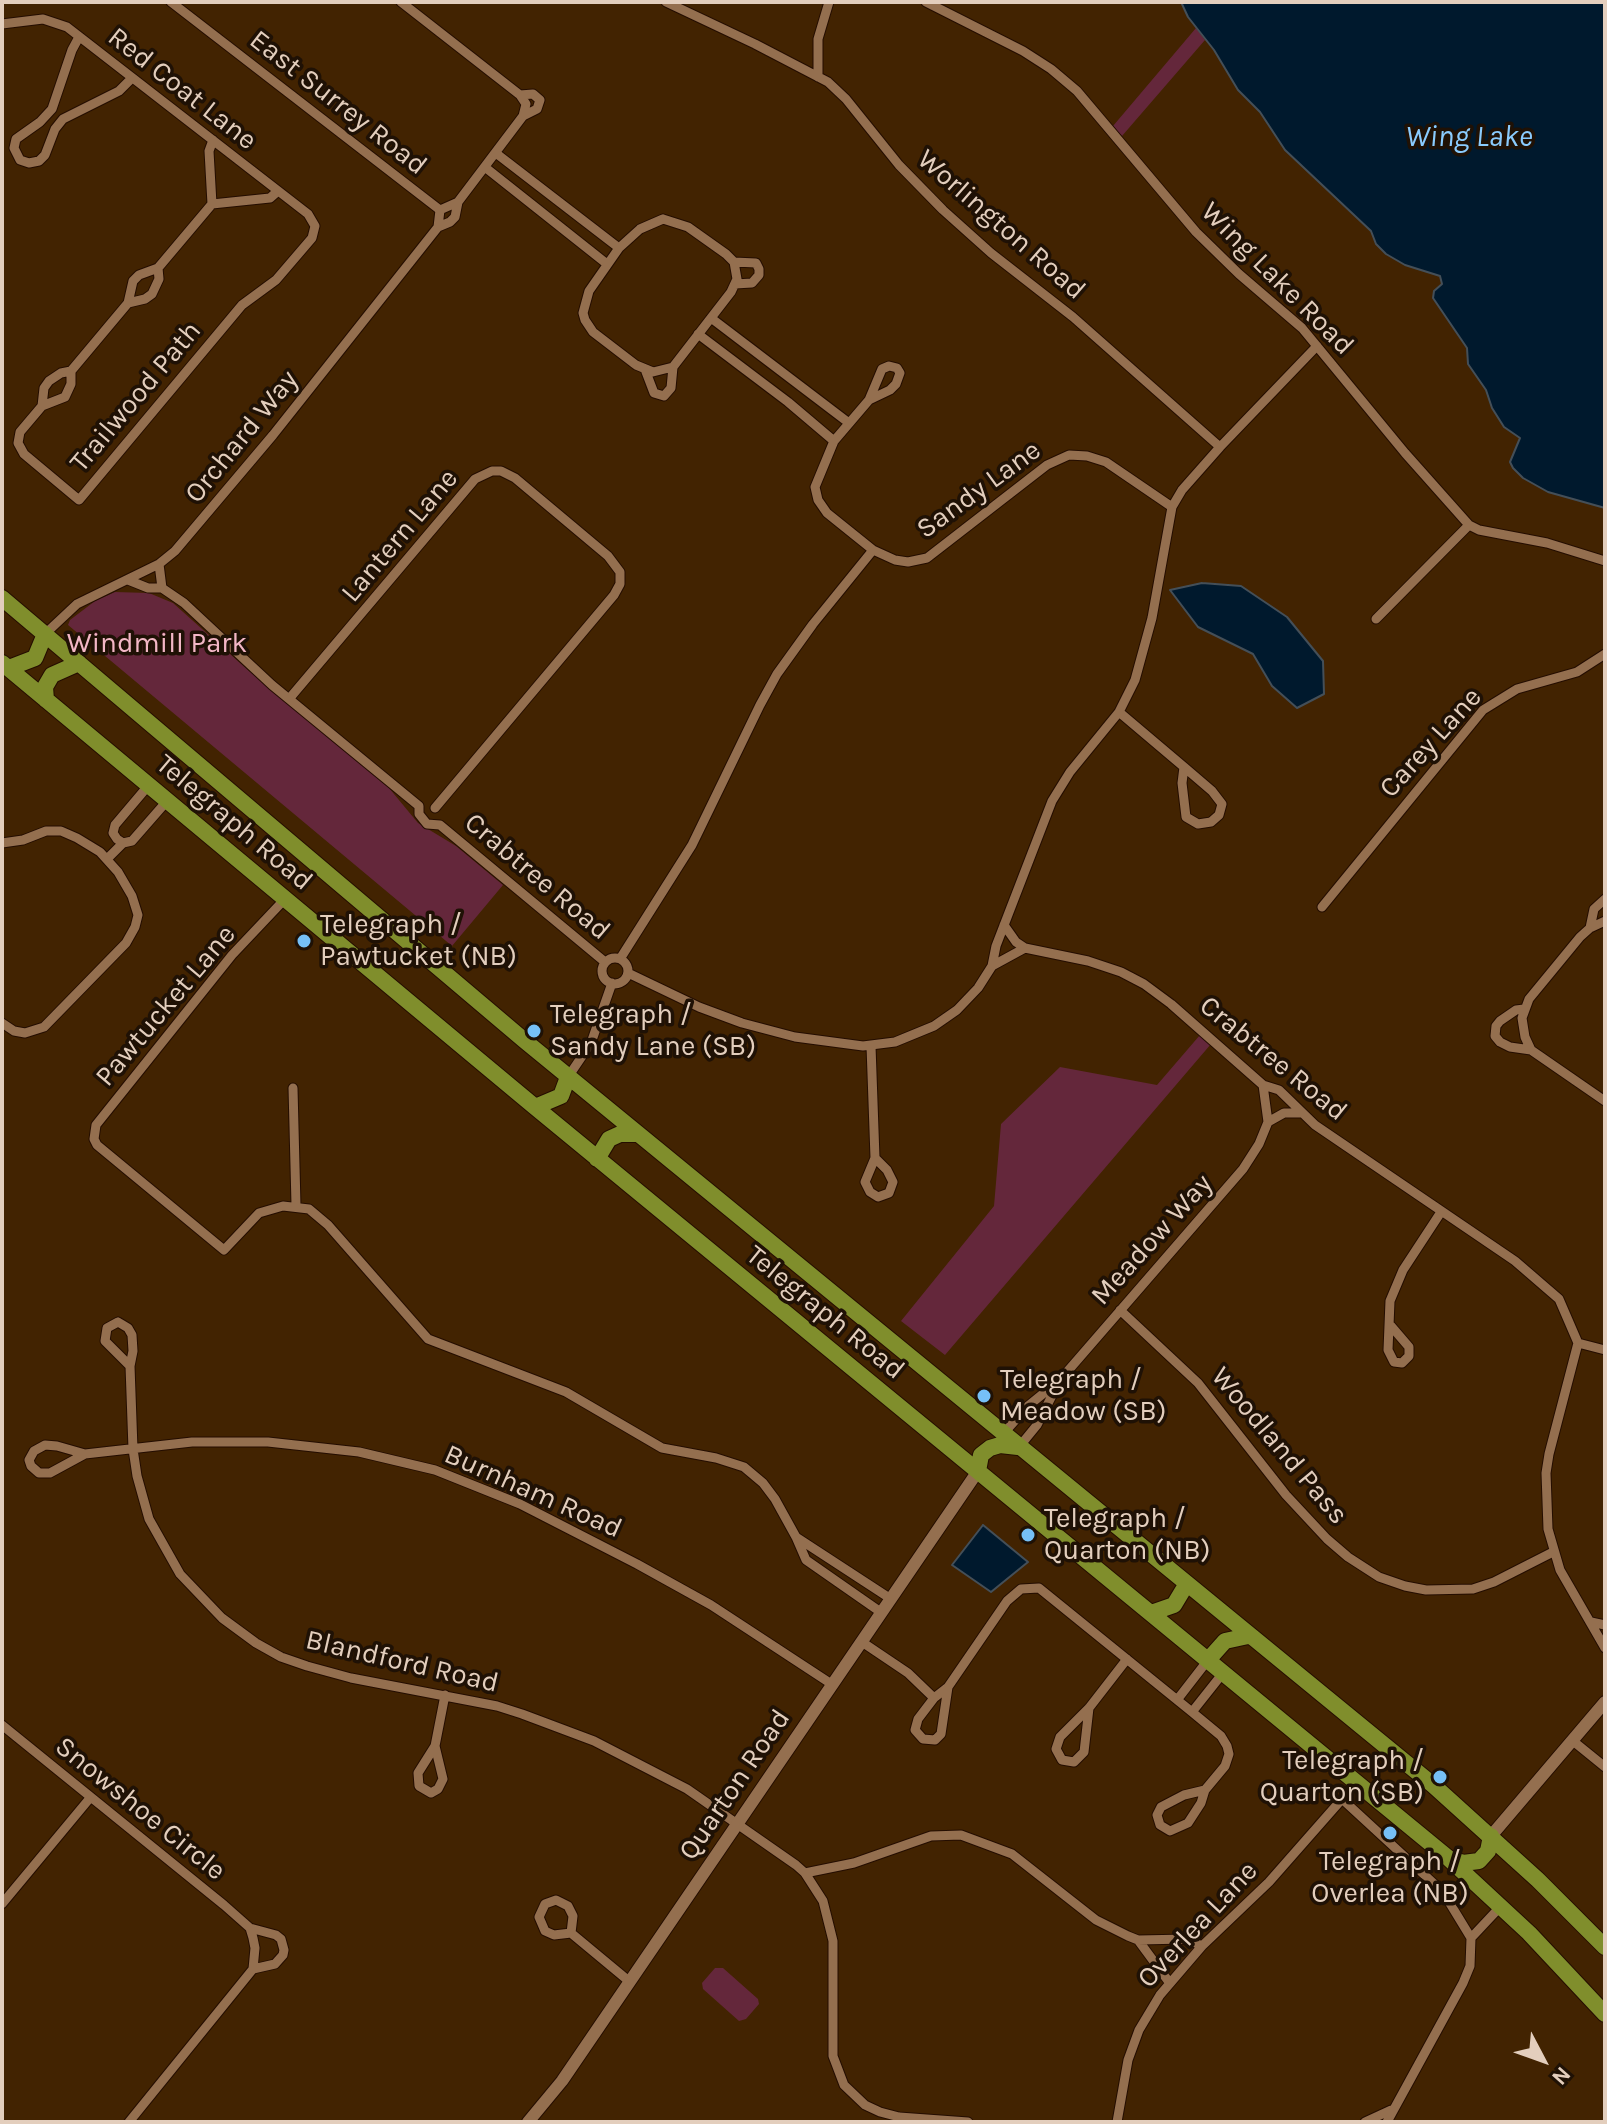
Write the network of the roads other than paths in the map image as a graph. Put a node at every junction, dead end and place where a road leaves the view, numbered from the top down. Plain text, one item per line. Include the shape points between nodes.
1 (171, 2) edge
2 (666, 2) edge
3 (829, 2) edge
4 (926, 2) edge
5 (408, 4) edge
6 (2, 24) edge
7 (79, 37) junction
8 (818, 77) junction
9 (132, 78) junction
10 (523, 100) junction
11 (523, 116) junction
12 (213, 140) junction
13 (497, 154) junction
14 (486, 168) junction
15 (278, 191) junction
16 (458, 202) junction
17 (212, 204) junction
18 (440, 210) junction
19 (438, 227) junction
20 (315, 231) joint
21 (613, 256) junction
22 (734, 262) junction
23 (158, 268) junction
24 (735, 284) junction
25 (128, 303) junction
26 (705, 326) junction
27 (1317, 346) junction
28 (673, 367) junction
29 (71, 371) junction
30 (646, 372) junction
31 (869, 400) dead end
32 (42, 406) junction
33 (849, 423) junction
34 (834, 441) junction
35 (1220, 447) junction
36 (1172, 507) junction
37 (1469, 525) junction
38 (873, 550) junction
39 (1605, 561) edge
40 (159, 564) junction
41 (128, 580) junction
42 (162, 588) junction
43 (2, 598) edge
44 (1376, 619) dead end
45 (45, 634) junction
46 (1605, 654) edge
47 (79, 663) junction
48 (5, 666) edge
49 (289, 699) junction
50 (46, 700) junction
51 (1119, 712) junction
52 (1184, 767) junction
53 (148, 786) junction
54 (167, 801) junction
55 (419, 806) junction
56 (435, 808) junction
57 (440, 825) junction
58 (115, 836) junction
59 (2, 843) edge
60 (123, 843) junction
61 (104, 856) junction
62 (1605, 899) edge
63 (284, 900) junction
64 (1322, 907) dead end
65 (1605, 921) edge
66 (1004, 925) junction
67 (1590, 928) junction
68 (1025, 948) junction
69 (620, 959) junction
70 (605, 962) junction
71 (992, 966) junction
72 (628, 973) junction
73 (612, 983) junction
74 (1524, 1009) junction
75 (2, 1023) edge
76 (871, 1046) junction
77 (1531, 1050) junction
78 (568, 1077) junction
79 (1263, 1085) junction
80 (293, 1088) dead end
81 (1605, 1101) edge
82 (535, 1107) junction
83 (1301, 1113) junction
84 (1268, 1122) junction
85 (637, 1134) junction
86 (875, 1158) dead end
87 (597, 1159) junction
88 (296, 1205) junction
89 (1441, 1212) junction
90 (1120, 1310) junction
91 (1391, 1326) dead end
92 (1578, 1343) junction
93 (1605, 1350) edge
94 (130, 1366) junction
95 (1060, 1380) junction
96 (1003, 1434) junction
97 (1019, 1447) junction
98 (133, 1449) junction
99 (85, 1454) junction
100 (978, 1471) junction
101 (796, 1537) junction
102 (1553, 1552) junction
103 (1186, 1585) junction
104 (891, 1599) junction
105 (882, 1613) junction
106 (1151, 1613) junction
107 (1591, 1622) junction
108 (1605, 1625) edge
109 (1248, 1636) junction
110 (862, 1642) junction
111 (1605, 1648) edge
112 (1127, 1659) junction
113 (1208, 1660) junction
114 (1223, 1673) junction
115 (833, 1685) junction
116 (948, 1687) junction
117 (445, 1695) junction
118 (934, 1698) junction
119 (1177, 1700) junction
120 (1605, 1702) edge
121 (1089, 1708) junction
122 (1192, 1712) junction
123 (2, 1725) edge
124 (1573, 1741) junction
125 (435, 1746) junction
126 (1605, 1767) edge
127 (1357, 1782) junction
128 (1205, 1790) junction
129 (90, 1798) junction
130 (1342, 1799) junction
131 (737, 1826) junction
132 (1491, 1836) junction
133 (1447, 1857) junction
134 (805, 1873) junction
135 (2, 1904) edge
136 (1501, 1906) junction
137 (250, 1928) junction
138 (571, 1933) dead end
139 (1471, 1938) junction
140 (1138, 1940) junction
141 (1202, 1946) junction
142 (1605, 1947) edge
143 (253, 1969) junction
144 (630, 1982) junction
145 (1169, 1982) junction
146 (1605, 2014) edge
147 (1391, 2110) junction
148 (129, 2122) edge
149 (528, 2122) edge
150 (968, 2122) edge
151 (1117, 2122) edge
152 (1365, 2122) edge
153 (1387, 2122) edge

1 - 18 street, East Surrey Road
2 - 8 street, Worlington Road
3 - 8 street via 818,39
4 - 27 street, Wing Lake Road via 1023,51 1067,82 1196,232
5 - 10 street
6 - 7 street, Red Coat Lane via 51,20
7 - 9 street, Red Coat Lane
7 - 9 street via 52,109 16,139 20,160 39,161 63,119 119,91
8 - 35 street, Worlington Road via 846,99 943,210
9 - 12 street, Red Coat Lane
10 - 11 street, Orchard Way
10 - 11 street, Orchard Way via 533,94 540,100 537,109
11 - 13 street, Orchard Way
12 - 15 street, Red Coat Lane
12 - 17 street
13 - 14 street, Orchard Way
13 - 21 street
14 - 16 street, Orchard Way
14 - 21 street
15 - 17 street via 270,198
15 - 20 street, Red Coat Lane via 313,219
16 - 18 street, Orchard Way
16 - 19 street, Orchard Way via 455,217
17 - 23 street, Trailwood Path
18 - 19 street
19 - 40 street, Orchard Way via 198,526
20 - 32 street, Trailwood Path via 276,280 242,305 79,500 18,443 20,432
21 - 22 street via 647,225 671,220
21 - 30 street via 586,298 585,320
22 - 24 street
22 - 24 street via 756,263 759,269 752,283
23 - 25 street, Trailwood Path via 133,281
23 - 25 street, Trailwood Path via 152,294
24 - 26 street
25 - 29 street, Trailwood Path
26 - 28 street
26 - 33 street
26 - 34 street
27 - 35 street
27 - 37 street, Wing Lake Road
28 - 30 street
28 - 30 street via 671,388 664,396 654,393
29 - 32 street, Trailwood Path via 49,381
29 - 32 street, Trailwood Path via 65,397
31 - 33 street
33 - 34 street
34 - 38 street via 815,487 818,500
35 - 36 street
36 - 38 street, Sandy Lane via 1106,462 1069,455 1047,465 927,558 908,562
36 - 51 street via 1146,641
37 - 39 street
37 - 44 street
38 - 69 street via 777,674 692,845
40 - 41 street, Orchard Way
40 - 42 street
41 - 42 street, Crabtree Road
41 - 45 street, Orchard Way via 77,604
42 - 49 street, Crabtree Road
43 - 45 highway, Telegraph Road
45 - 47 highway, Telegraph Road
45 - 48 highway via 35,658
46 - 64 street, Carey Lane via 1577,672 1517,689 1483,710
47 - 50 highway via 52,675 45,687
47 - 78 highway, Telegraph Road
48 - 50 highway, Telegraph Road
49 - 55 street, Crabtree Road
49 - 56 street, Lantern Lane via 475,479 492,465 515,478 626,576
50 - 53 highway, Telegraph Road
51 - 52 street
51 - 66 street via 1052,801
52 - 52 street via 1220,800 1221,810 1211,822 1198,824 1184,813
53 - 54 highway, Telegraph Road
53 - 58 street via 115,825
54 - 60 street via 132,841
54 - 63 highway, Telegraph Road
55 - 56 street, Crabtree Road
55 - 57 street, Crabtree Road via 427,824
56 - 57 street, Crabtree Road
57 - 70 street, Crabtree Road
58 - 60 street
58 - 61 street
59 - 61 street via 54,830
60 - 61 street
61 - 75 street via 136,906 132,934 44,1027 25,1033
62 - 67 street via 1594,909
63 - 82 highway, Telegraph Road
63 - 88 street, Pawtucket Lane via 232,955 96,1125 94,1139 224,1250 259,1213
65 - 67 street
66 - 68 street
66 - 71 street
67 - 74 street
68 - 71 street, Crabtree Road
68 - 79 street, Crabtree Road via 1088,961 1144,984
69 - 70 street
69 - 72 street
70 - 73 street via 603,975
71 - 76 street, Crabtree Road via 947,1018 909,1037
72 - 73 street via 622,982
72 - 76 street, Crabtree Road via 742,1023 806,1039
73 - 78 street via 591,1043
74 - 77 street via 1523,1032
74 - 77 street via 1500,1021 1495,1036 1504,1045
76 - 86 street
77 - 81 street
78 - 82 highway via 561,1096
78 - 85 highway, Telegraph Road
79 - 83 street, Crabtree Road via 1279,1090
79 - 84 street
80 - 88 street
82 - 87 highway, Telegraph Road
83 - 84 street via 1284,1113
83 - 89 street, Crabtree Road
84 - 90 street, Meadow Way via 1233,1182
85 - 87 highway via 609,1139
85 - 96 highway, Telegraph Road
87 - 100 highway, Telegraph Road
88 - 101 street via 328,1225 428,1339 566,1392 662,1448 744,1467 763,1483
89 - 91 street via 1395,1286
89 - 92 street, Crabtree Road via 1549,1288 1566,1311
90 - 95 street, Meadow Way
90 - 102 street, Woodland Pass via 1198,1383 1319,1530 1379,1577 1426,1590 1473,1589
92 - 93 street
92 - 102 street via 1546,1473
94 - 94 street, Blandford Road via 131,1331 124,1324 111,1324 105,1341
94 - 98 street, Blandford Road
95 - 96 street, Meadow Way
95 - 97 street, Meadow Way
96 - 97 highway, Telegraph Road
97 - 100 highway via 990,1448 981,1455
97 - 103 highway, Telegraph Road
98 - 99 street, Burnham Road
98 - 115 street, Burnham Road via 268,1442 359,1452 435,1470 544,1516 651,1572
98 - 117 street, Blandford Road via 143,1500 158,1538 189,1585 237,1630 307,1666
99 - 99 street via 45,1445 29,1460 34,1470 45,1473
100 - 104 street, Quarton Road
100 - 106 highway, Telegraph Road
101 - 104 street
101 - 105 street via 806,1560
102 - 107 street via 1569,1590
103 - 106 highway via 1174,1605
103 - 109 highway, Telegraph Road
104 - 105 street, Quarton Road
105 - 110 street, Quarton Road
106 - 113 highway, Telegraph Road
107 - 108 street
107 - 111 street
109 - 113 highway via 1225,1641
109 - 132 highway, Telegraph Road
110 - 115 street, Quarton Road
110 - 118 street
112 - 116 street via 1047,1592 1029,1587 1007,1601
112 - 119 street
112 - 121 street
113 - 114 highway, Telegraph Road
113 - 119 street
114 - 122 street
114 - 127 highway, Telegraph Road
115 - 131 street, Quarton Road
116 - 118 street
116 - 118 street via 941,1734 928,1742 918,1736 915,1724
117 - 125 street
117 - 131 street, Blandford Road via 522,1714 607,1746 687,1789
119 - 122 street
120 - 124 street
121 - 121 street via 1057,1742 1062,1760 1074,1762 1084,1752
122 - 128 street via 1221,1736 1229,1754
123 - 129 street, Snowshoe Circle
124 - 126 street
124 - 132 street
125 - 125 street via 418,1773 419,1786 431,1793 443,1779
127 - 130 street, Overlea Lane
127 - 133 highway, Telegraph Road
128 - 128 street via 1188,1823 1170,1831 1160,1825 1157,1815 1165,1803
129 - 135 street
129 - 137 street, Snowshoe Circle
130 - 139 street via 1443,1892
130 - 141 street, Overlea Lane via 1269,1882
131 - 134 street, Blandford Road
131 - 144 street, Quarton Road
132 - 133 highway via 1479,1861
132 - 142 highway, Telegraph Road
133 - 136 highway, Telegraph Road
134 - 140 street via 931,1836 961,1835 1012,1854 1096,1920
134 - 150 street via 829,1917 833,2056 844,2085 880,2112
136 - 139 street
136 - 146 highway, Telegraph Road
137 - 143 street
137 - 143 street, Snowshoe Circle via 276,1935 284,1950 275,1964
138 - 144 street
139 - 147 street via 1463,1983
140 - 141 street via 1187,1939
140 - 145 street
141 - 145 street, Overlea Lane
143 - 148 street, Snowshoe Circle
144 - 149 street, Quarton Road
145 - 151 street, Overlea Lane via 1132,2048
147 - 152 street
147 - 153 street

